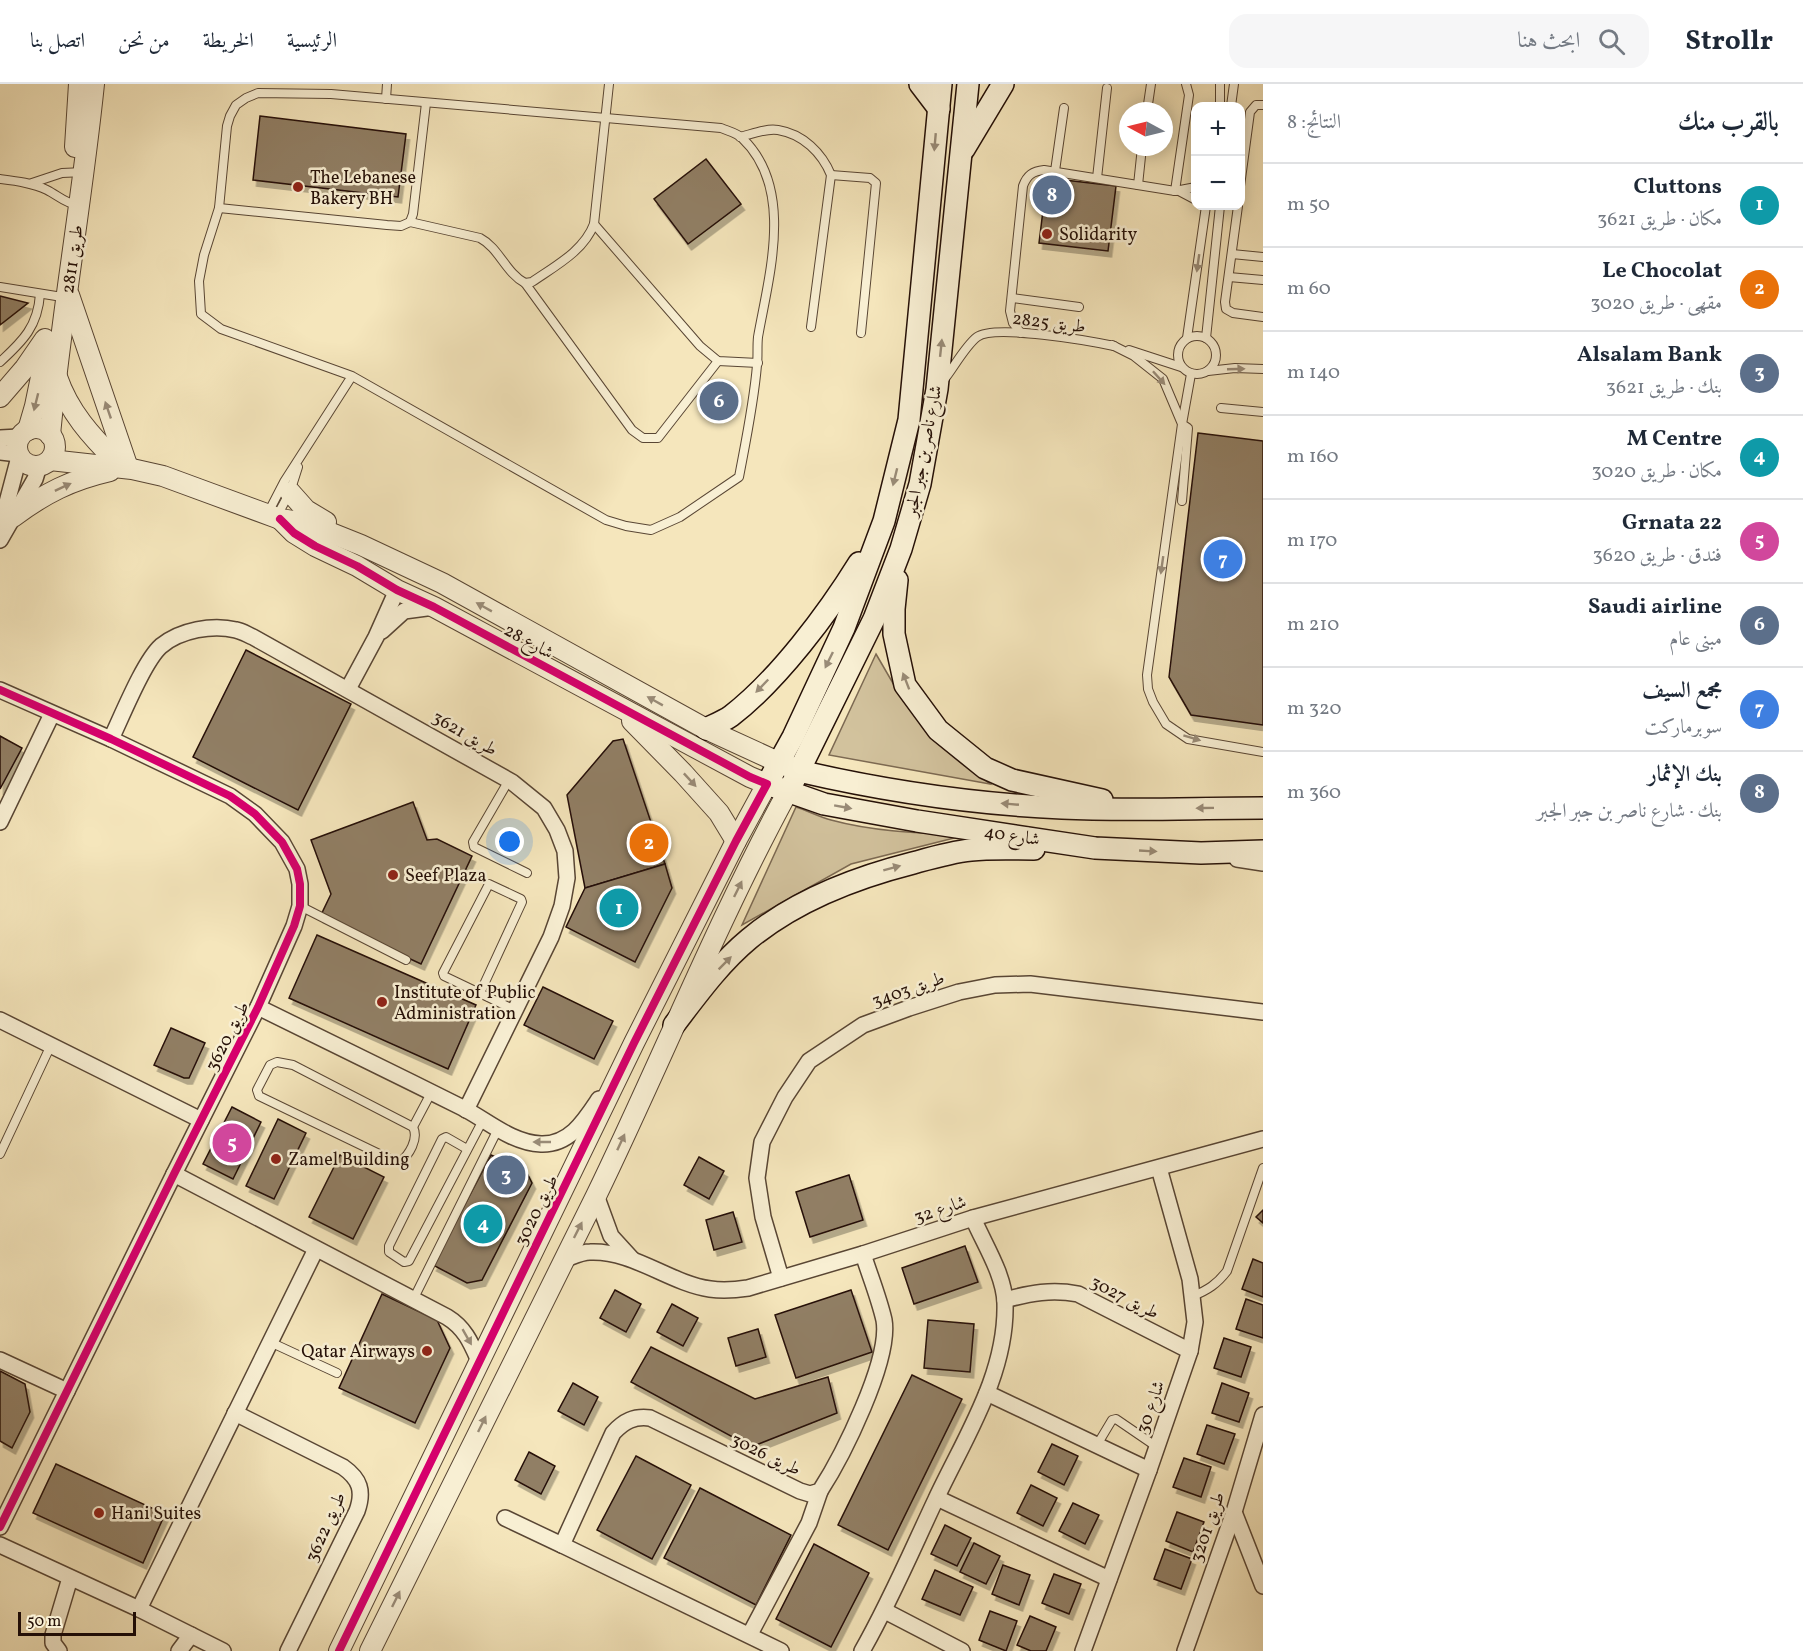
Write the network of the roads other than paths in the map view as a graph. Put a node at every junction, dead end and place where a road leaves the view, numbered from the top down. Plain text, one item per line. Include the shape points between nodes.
1 (79, 84) edge
2 (94, 84) edge
3 (387, 84) edge
4 (609, 84) edge
5 (920, 84) edge
6 (941, 84) edge
7 (968, 84) edge
8 (1003, 84) edge
9 (1151, 84) edge
10 (1186, 84) edge
11 (1220, 84) edge
12 (1234, 84) edge
13 (1107, 88) dead end
14 (386, 99) junction
15 (1148, 102) edge
16 (1220, 102) edge
17 (1232, 102) edge
18 (426, 103) junction
19 (1263, 105) edge
20 (1064, 108) dead end
21 (939, 109) junction
22 (604, 118) junction
23 (740, 136) junction
24 (960, 154) junction
25 (1141, 156) edge
26 (1244, 156) edge
27 (1055, 171) junction
28 (79, 172) junction
29 (831, 175) junction
30 (1097, 178) junction
31 (0, 179) edge
32 (30, 184) junction
33 (1138, 185) junction
34 (1191, 188) edge
35 (1177, 191) junction
36 (1191, 198) edge
37 (75, 205) junction
38 (219, 208) junction
39 (1205, 210) edge
40 (1220, 210) edge
41 (1238, 210) edge
42 (410, 222) junction
43 (594, 224) junction
44 (1232, 254) junction
45 (1263, 257) edge
46 (1229, 277) junction
47 (1263, 280) edge
48 (525, 283) junction
49 (0, 287) edge
50 (54, 293) junction
51 (1012, 298) junction
52 (1079, 307) dead end
53 (1263, 317) edge
54 (811, 327) dead end
55 (50, 332) junction
56 (861, 333) dead end
57 (1021, 333) junction
58 (1187, 338) junction
59 (1206, 338) junction
60 (1112, 345) junction
61 (718, 361) junction
62 (0, 362) edge
63 (758, 363) junction
64 (1181, 367) junction
65 (1263, 369) edge
66 (1208, 371) junction
67 (56, 373) junction
68 (1191, 374) junction
69 (352, 376) junction
70 (937, 389) junction
71 (0, 397) edge
72 (1221, 408) dead end
73 (1263, 412) edge
74 (1182, 424) junction
75 (14, 445) edge
76 (48, 451) junction
77 (300, 459) junction
78 (124, 466) junction
79 (290, 492) junction
80 (1182, 501) dead end
81 (275, 517) junction
82 (884, 521) junction
83 (7, 523) edge
84 (0, 540) edge
85 (361, 545) junction
86 (901, 549) junction
87 (442, 583) junction
88 (397, 590) junction
89 (434, 607) junction
90 (376, 637) junction
91 (0, 690) edge
92 (348, 690) junction
93 (619, 708) junction
94 (52, 714) junction
95 (706, 729) junction
96 (111, 739) junction
97 (1263, 752) edge
98 (778, 762) junction
99 (799, 771) junction
100 (509, 780) junction
101 (767, 784) junction
102 (787, 793) junction
103 (1263, 808) edge
104 (1143, 809) junction
105 (0, 822) edge
106 (736, 841) junction
107 (1095, 848) junction
108 (1263, 850) edge
109 (1201, 853) junction
110 (1263, 863) edge
111 (527, 873) dead end
112 (300, 906) junction
113 (406, 960) dead end
114 (480, 993) junction
115 (258, 1007) junction
116 (515, 1010) junction
117 (1263, 1012) edge
118 (0, 1020) edge
119 (674, 1025) junction
120 (634, 1043) junction
121 (51, 1045) junction
122 (431, 1093) junction
123 (466, 1110) junction
124 (201, 1120) junction
125 (483, 1120) junction
126 (413, 1127) junction
127 (498, 1129) junction
128 (1263, 1139) edge
129 (467, 1149) junction
130 (0, 1154) edge
131 (1159, 1168) junction
132 (1263, 1168) edge
133 (174, 1174) junction
134 (596, 1195) junction
135 (973, 1218) junction
136 (316, 1249) junction
137 (863, 1254) junction
138 (632, 1259) junction
139 (563, 1260) junction
140 (781, 1278) junction
141 (1193, 1296) junction
142 (414, 1298) junction
143 (1005, 1300) junction
144 (270, 1342) junction
145 (1190, 1351) junction
146 (0, 1360) edge
147 (479, 1361) junction
148 (337, 1373) dead end
149 (67, 1391) junction
150 (987, 1393) junction
151 (235, 1413) junction
152 (1263, 1415) edge
153 (1097, 1445) junction
154 (1157, 1447) junction
155 (1149, 1470) junction
156 (820, 1491) junction
157 (937, 1498) junction
158 (1234, 1512) junction
159 (505, 1518) dead end
160 (0, 1527) edge
161 (0, 1545) edge
162 (562, 1545) junction
163 (70, 1578) junction
164 (1109, 1580) junction
165 (1263, 1586) edge
166 (139, 1609) junction
167 (885, 1611) junction
168 (750, 1634) junction
169 (191, 1635) junction
170 (59, 1651) edge
171 (179, 1651) edge
172 (223, 1651) edge
173 (288, 1651) edge
174 (339, 1651) edge
175 (370, 1651) edge
176 (781, 1651) edge
177 (862, 1651) edge
178 (962, 1651) edge
179 (1083, 1651) edge
180 (1185, 1651) edge

1 - 28 street, طريق 2811
2 - 28 street, طريق 2811
3 - 14 lane
4 - 22 lane
5 - 21 main road
6 - 21 main road, شارع ناصر بن جبر الجبر
7 - 24 main road, شارع ناصر بن جبر الجبر
8 - 24 main road
9 - 15 lane
10 - 35 lane via 1189,95
11 - 16 lane
12 - 17 lane
13 - 30 lane
14 - 18 lane
14 - 38 lane via 258,93 246,98 236,105 227,126
18 - 22 lane
18 - 42 lane
19 - 26 lane via 1256,105 1250,112
20 - 27 lane
21 -> 82 main road, شارع ناصر بن جبر الجبر via 909,420
22 - 23 lane via 722,128
22 - 43 lane
23 - 29 lane via 778,130 797,137 825,160
23 - 63 lane via 757,157 771,185 775,223
70 -> 24 main road, شارع ناصر بن جبر الجبر
25 - 33 lane
27 - 30 lane
27 - 51 lane via 1033,172 1023,186
28 - 32 lane
28 - 37 street, طريق 2811
29 - 54 lane
29 - 56 lane via 870,178 876,183
30 - 33 lane
31 - 32 lane
32 - 37 lane
33 - 35 lane
34 - 35 lane
35 - 36 lane
37 - 50 street, طريق 2811
38 - 42 lane via 387,225
38 - 69 lane via 199,281 201,314 221,329
39 -> 58 lane
40 - 59 lane
41 - 44 lane
42 - 48 lane via 480,238
43 - 48 lane via 582,246
43 - 61 lane via 700,346
44 - 45 lane
44 - 46 lane
46 - 47 lane
46 - 53 lane via 1226,309
48 - 61 lane via 633,430 643,438 658,438
49 - 50 lane
50 - 55 street, طريق 2811
50 - 62 lane via 32,327
50 - 67 street, طريق 2811
78 -> 50 street
51 - 52 lane
51 - 57 lane via 1011,318
55 - 71 street
55 -> 75 street, طريق 2811 via 39,388
57 - 60 lane, طريق 2825
57 - 70 lane, طريق 2825 via 991,332 975,338
58 - 59 lane
58 - 64 lane via 1178,351
59 - 66 lane via 1216,354
60 - 64 lane, طريق 2825
60 -> 74 lane via 1134,356 1163,379
61 - 63 lane
63 - 69 lane via 739,477 680,517 651,530 606,520
64 - 68 lane, طريق 2825
66 -> 65 lane
66 - 68 lane
67 - 76 street, طريق 2811
67 - 78 street via 82,426
68 - 74 lane
69 - 77 lane
70 - 86 main road, شارع ناصر بن جبر الجبر via 920,484
72 - 73 lane
74 - 80 lane via 1188,428
74 -> 97 lane via 1148,689 1166,724 1188,739
75 - 76 street via 24,463
75 - 76 street via 40,429
75 - 83 street
76 - 78 street, شارع 28
76 - 83 street
77 - 79 lane
77 - 81 lane
78 - 81 street, شارع 28 via 184,483
83 -> 78 street via 40,497 83,477
79 - 81 lane
79 - 85 street via 306,510
81 - 85 street, شارع 28 via 306,523
81 - 88 street, شارع 28 via 304,540
82 -> 95 main road via 842,590 785,663 729,717
82 -> 98 main road, شارع ناصر بن جبر الجبر via 844,628
83 - 84 street
85 - 87 street, شارع 28
86 - 99 main road, شارع ناصر بن جبر الجبر via 874,619
104 -> 86 main road via 1012,780 985,768 938,730 905,685 894,634
87 - 88 street
95 -> 87 street, شارع 28
88 - 89 street, شارع 28
88 - 90 street
89 - 90 street via 404,611
89 - 93 street, شارع 28
90 - 92 street
91 - 94 street, طريق 3620
92 - 96 street, طريق 3621 via 236,630 196,630 161,646 148,663
92 - 100 street, طريق 3621
93 - 101 street, شارع 28
93 -> 106 street via 708,800
94 - 96 street, طريق 3620
94 - 105 street
95 - 98 street, شارع 28
96 - 112 street, طريق 3620 via 230,796 255,814 282,842 297,869
98 - 99 main road, شارع 40
98 - 101 main road, شارع ناصر بن جبر الجبر
99 - 102 main road, شارع ناصر بن جبر الجبر
104 -> 99 main road, شارع 40 via 977,801 878,788
100 - 111 lane via 473,845
100 - 116 street, طريق 3621 via 544,808 565,851 567,878 551,938
101 - 102 main road, شارع 40
101 - 106 street, طريق 3020
102 -> 107 main road, شارع 40 via 825,804
119 -> 102 street
103 -> 104 main road, شارع 40
106 - 120 street, طريق 3020
107 -> 109 main road, شارع 40
119 -> 107 main road via 713,975 748,940 792,908 839,886 882,871 970,850
108 - 109 main road, شارع 40
109 - 110 street
112 - 113 lane
112 - 115 street, طريق 3620
114 - 114 lane via 443,973 489,884 522,904
114 - 116 lane
115 - 122 street
115 - 124 street, طريق 3620
116 - 123 street, طريق 3621
117 - 140 street, طريق 3403 via 1030,984 995,985 959,992 863,1025 808,1061 784,1097 762,1142 757,1178 763,1217
118 - 121 street
134 -> 119 street
120 -> 127 street via 577,1130 561,1141 542,1144
120 - 147 street, طريق 3020
121 - 124 street
121 - 130 lane
122 - 123 street
122 - 126 lane
123 - 125 street
124 - 133 street, طريق 3620
125 - 127 street
125 - 129 lane
126 - 126 lane via 286,1063 270,1065 257,1090 260,1096 396,1162 403,1160 416,1139
127 - 142 lane
128 - 131 street, شارع 32
129 - 129 lane via 409,1261 404,1262 389,1252 389,1246 442,1139 446,1137
131 - 135 street, شارع 32
131 - 141 street, شارع 30
132 - 141 lane via 1227,1271 1212,1287
133 - 136 street
133 - 149 street, طريق 3620
134 - 138 street via 611,1236
139 -> 134 street
135 - 137 street, شارع 32
135 - 143 street via 999,1276
136 - 142 street
136 - 144 street
137 - 140 street, شارع 32
137 - 156 street via 884,1321 885,1341 867,1398
138 - 139 street via 590,1252
138 - 140 street, شارع 32 via 710,1289 739,1289
175 -> 139 street
141 - 145 street, شارع 30 via 1195,1322
142 -> 147 street via 458,1324 466,1332
143 - 145 street, طريق 3027 via 1028,1293 1077,1294
143 - 150 street via 1002,1345
144 - 148 lane
144 - 151 street
145 - 154 street, شارع 30
146 - 149 street
147 - 174 street, طريق 3020
149 - 160 street, طريق 3620
150 - 153 street
150 - 157 street
151 - 166 street
151 - 173 street, طريق 3622 via 343,1467 354,1474 360,1485 362,1498 357,1510
152 - 158 street, طريق 3201
153 - 154 lane via 1116,1419
153 - 155 street
154 - 155 street, شارع 30
155 - 164 street, شارع 30
156 - 162 street, طريق 3026 via 800,1491 650,1418 632,1418 613,1433
156 - 168 street via 809,1523
157 - 164 street
157 - 167 street
158 - 165 street
158 - 180 street, طريق 3201
159 - 162 street
161 - 163 street
162 - 168 street
163 - 166 street
163 - 170 street via 52,1635
164 - 179 street, شارع 30
166 - 169 street
167 - 177 street
167 - 178 street
168 - 176 street
169 - 171 street
169 - 172 street

